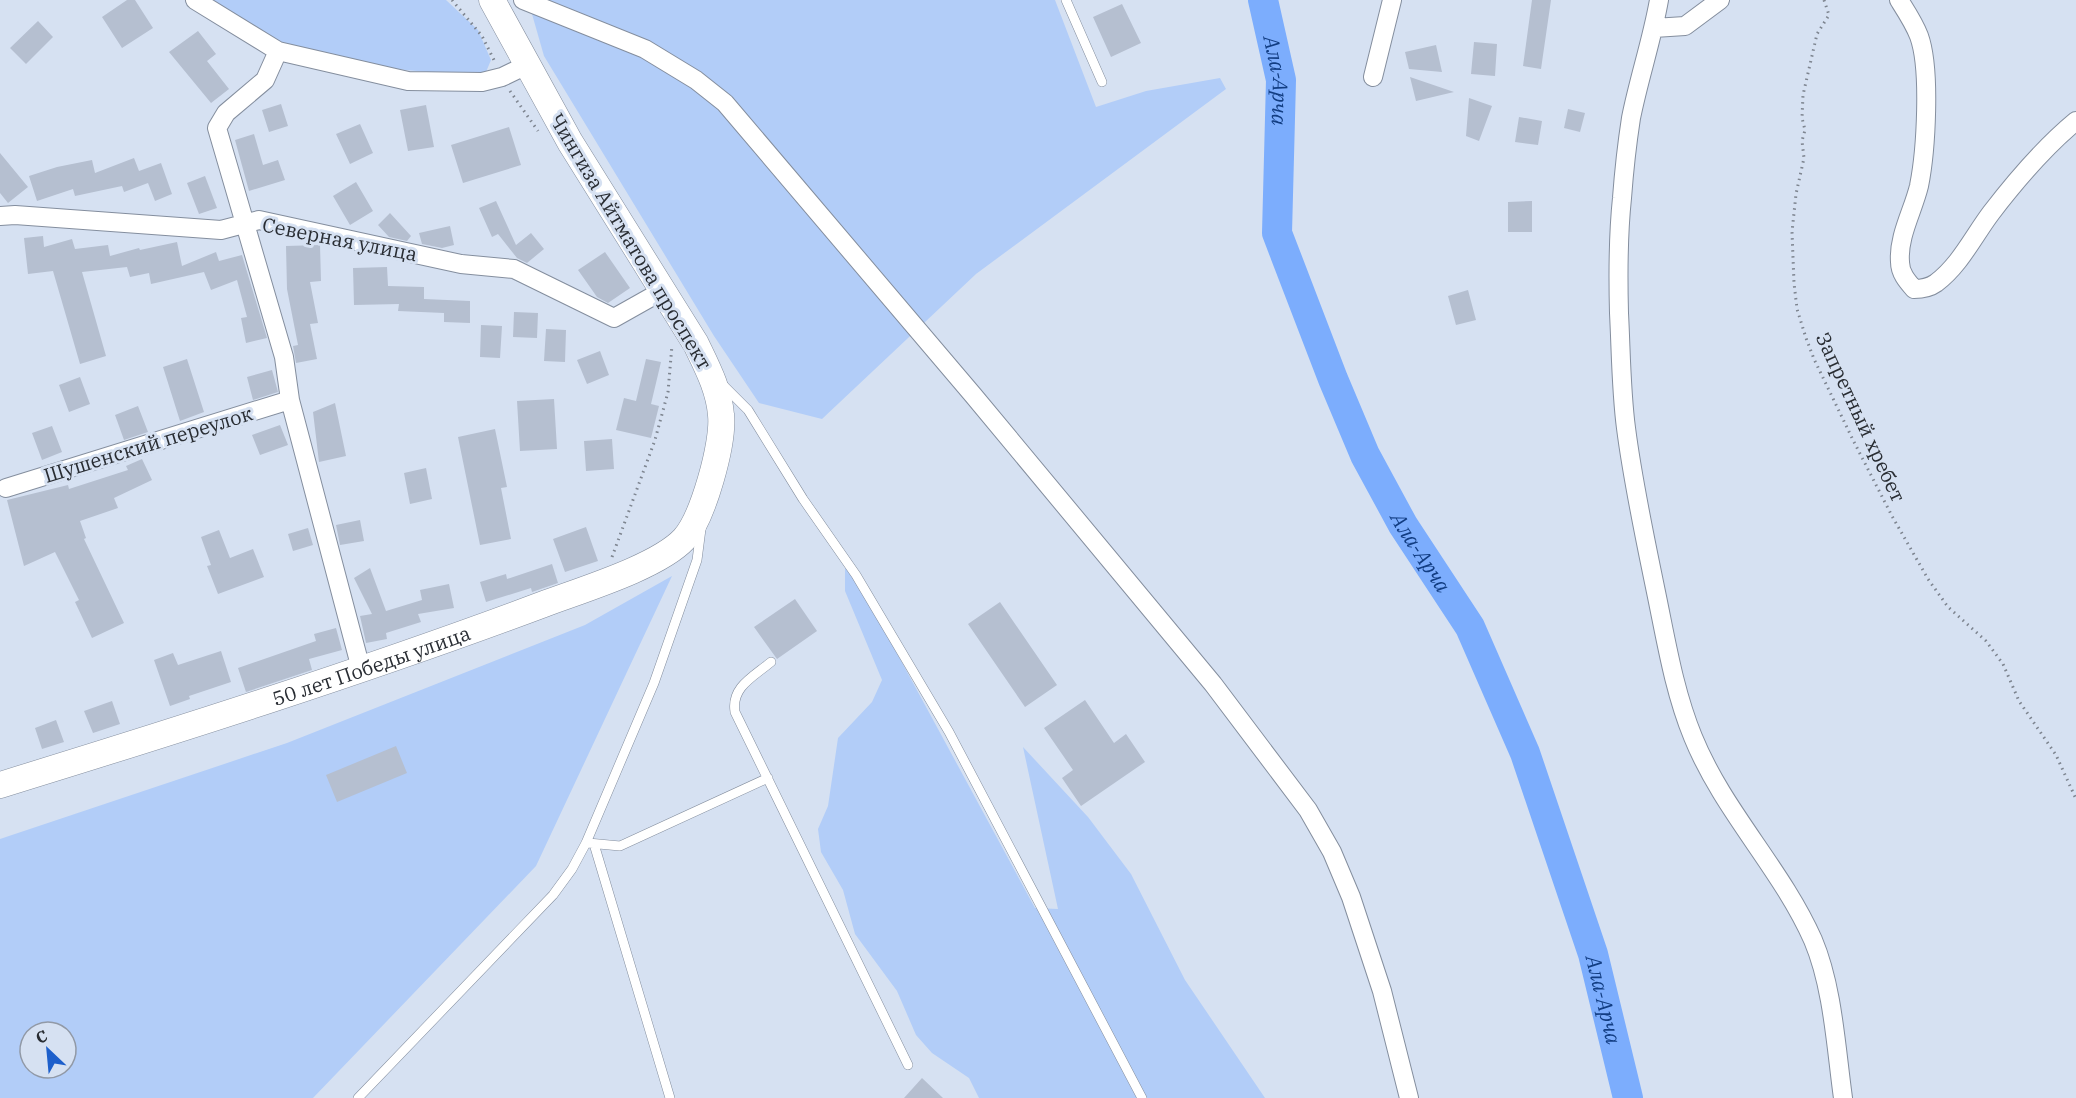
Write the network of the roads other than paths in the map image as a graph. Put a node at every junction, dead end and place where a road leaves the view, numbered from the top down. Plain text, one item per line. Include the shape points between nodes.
1 (195, 0) edge
2 (492, 0) edge
3 (506, 0) edge
4 (523, 0) edge
5 (1066, 0) edge
6 (1392, 0) edge
7 (1659, 0) edge
8 (1720, 0) edge
9 (1899, 0) edge
10 (506, 25) junction
11 (1654, 28) junction
12 (278, 51) junction
13 (527, 65) junction
14 (1373, 77) dead end
15 (1102, 82) dead end
16 (2076, 121) edge
17 (0, 216) edge
18 (244, 224) junction
19 (662, 291) junction
20 (710, 372) junction
21 (290, 400) junction
22 (6, 488) dead end
23 (706, 494) junction
24 (771, 662) dead end
25 (361, 669) junction
26 (768, 778) junction
27 (0, 785) edge
28 (590, 843) junction
29 (908, 1065) dead end
30 (358, 1098) edge
31 (670, 1098) edge
32 (1142, 1098) edge
33 (1409, 1098) edge
34 (1843, 1098) edge

1 - 12 street
2 - 10 main road, Чингиза Айтматова проспект
3 - 10 main road
4 - 33 street via 645,48 725,103 1213,684 1308,810 1332,852 1382,991
5 - 15 lane
6 - 14 street
7 - 11 street
8 - 11 street via 1685,26
9 - 16 street via 1919,36 1924,55 1925,142 1919,186 1903,237 1900,262 1914,289 1935,283 1955,266 1992,212
10 - 13 main road, Чингиза Айтматова проспект
11 - 34 street via 1632,117 1621,201 1621,358 1632,469 1686,720 1732,812 1813,941 1823,970
12 - 13 street via 408,81 483,82
12 - 18 street via 265,80 225,113 217,128
13 - 19 main road, Чингиза Айтматова проспект
17 - 18 street, Северная улица via 221,230
18 - 19 street, Северная улица via 259,220 461,264 514,269 615,318
18 - 21 street via 284,357
19 - 20 main road, Чингиза Айтматова проспект
20 - 23 main road, Чингиза Айтматова проспект via 721,416
20 - 32 lane via 748,410 856,575 949,732
21 - 22 street, Шушенский переулок
21 - 25 street
23 - 25 main road, 50 лет Победы улица via 684,539 649,562
23 - 28 lane via 697,560 654,683
24 - 26 lane via 738,689 733,702
25 - 27 main road, 50 лет Победы улица
26 - 28 lane via 620,846
26 - 29 lane
28 - 30 lane via 553,895
28 - 31 lane

